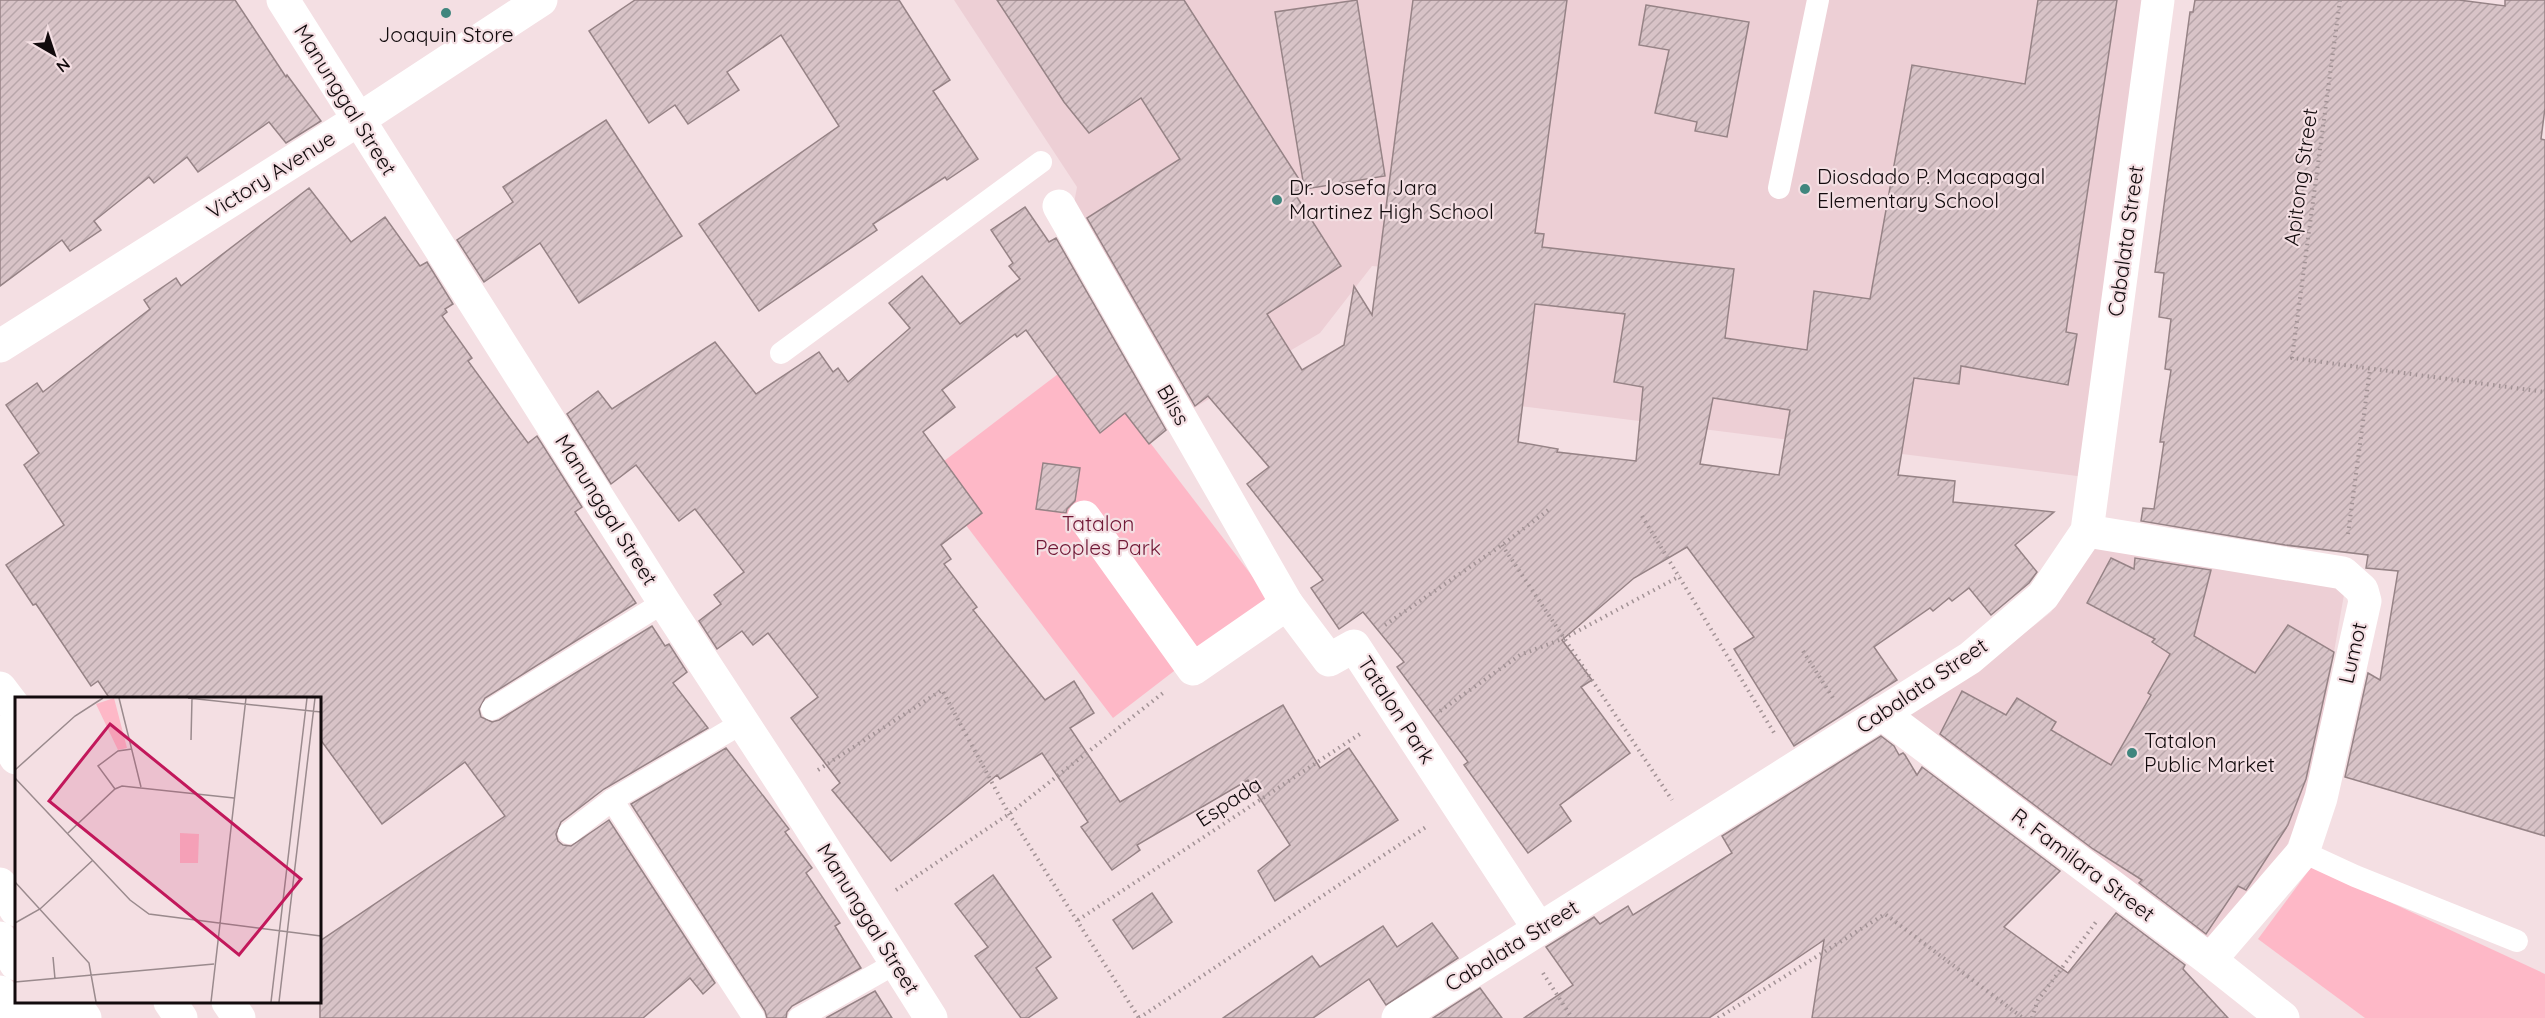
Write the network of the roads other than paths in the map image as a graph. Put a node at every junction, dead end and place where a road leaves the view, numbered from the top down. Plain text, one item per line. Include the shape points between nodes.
1 (284, 0) edge
2 (541, 0) edge
3 (1818, 0) edge
4 (2158, 0) edge
5 (358, 120) junction
6 (1041, 162) dead end
7 (1779, 188) dead end
8 (1059, 206) dead end
9 (0, 346) edge
10 (781, 353) dead end
11 (1084, 517) dead end
12 (2087, 531) junction
13 (664, 602) junction
14 (1287, 604) junction
15 (0, 688) edge
16 (0, 703) edge
17 (15, 708) edge
18 (492, 709) dead end
19 (1881, 714) junction
20 (742, 723) junction
21 (15, 727) edge
22 (0, 732) edge
23 (15, 756) edge
24 (612, 800) junction
25 (569, 833) dead end
26 (2303, 852) junction
27 (0, 884) edge
28 (15, 908) edge
29 (1530, 934) junction
30 (0, 938) edge
31 (2517, 941) dead end
32 (2210, 960) junction
33 (15, 962) edge
34 (896, 963) junction
35 (0, 992) edge
36 (41, 1003) edge
37 (75, 1003) edge
38 (171, 1003) edge
39 (189, 1003) edge
40 (229, 1003) edge
41 (16, 1018) edge
42 (51, 1018) edge
43 (85, 1018) edge
44 (181, 1018) edge
45 (199, 1018) edge
46 (239, 1018) edge
47 (754, 1018) edge
48 (799, 1018) edge
49 (931, 1018) edge
50 (1398, 1018) edge
51 (2283, 1018) edge

1 - 5 main road, Manunggal Street
2 - 5 main road, Victory Avenue
3 - 7 lane
4 - 12 main road, Cabalata Street
5 - 9 main road, Victory Avenue
5 - 13 main road, Manunggal Street
6 - 10 lane
8 - 14 main road, Bliss
11 - 14 main road via 1193,669
12 - 19 main road, Cabalata Street via 2043,596 1970,658
12 - 26 main road, Lumot via 2343,573 2362,590 2365,601 2320,798
13 - 18 lane
13 - 20 main road, Manunggal Street
14 - 29 main road, Tatalon Park via 1329,660 1354,646 1458,806
15 - 17 main road
16 - 21 main road
19 - 29 main road, Cabalata Street
19 - 32 main road, R. Familara Street
20 - 24 lane
20 - 34 main road, Manunggal Street
22 - 23 main road
24 - 25 lane
24 - 47 lane
26 - 31 lane
26 - 32 main road, Lumot
27 - 28 main road
29 - 50 main road, Cabalata Street
30 - 33 main road
32 - 51 main road, R. Familara Street
34 - 48 lane
34 - 49 main road, Manunggal Street
35 - 41 main road
36 - 42 main road
37 - 43 main road
38 - 44 main road
39 - 45 main road
40 - 46 main road

